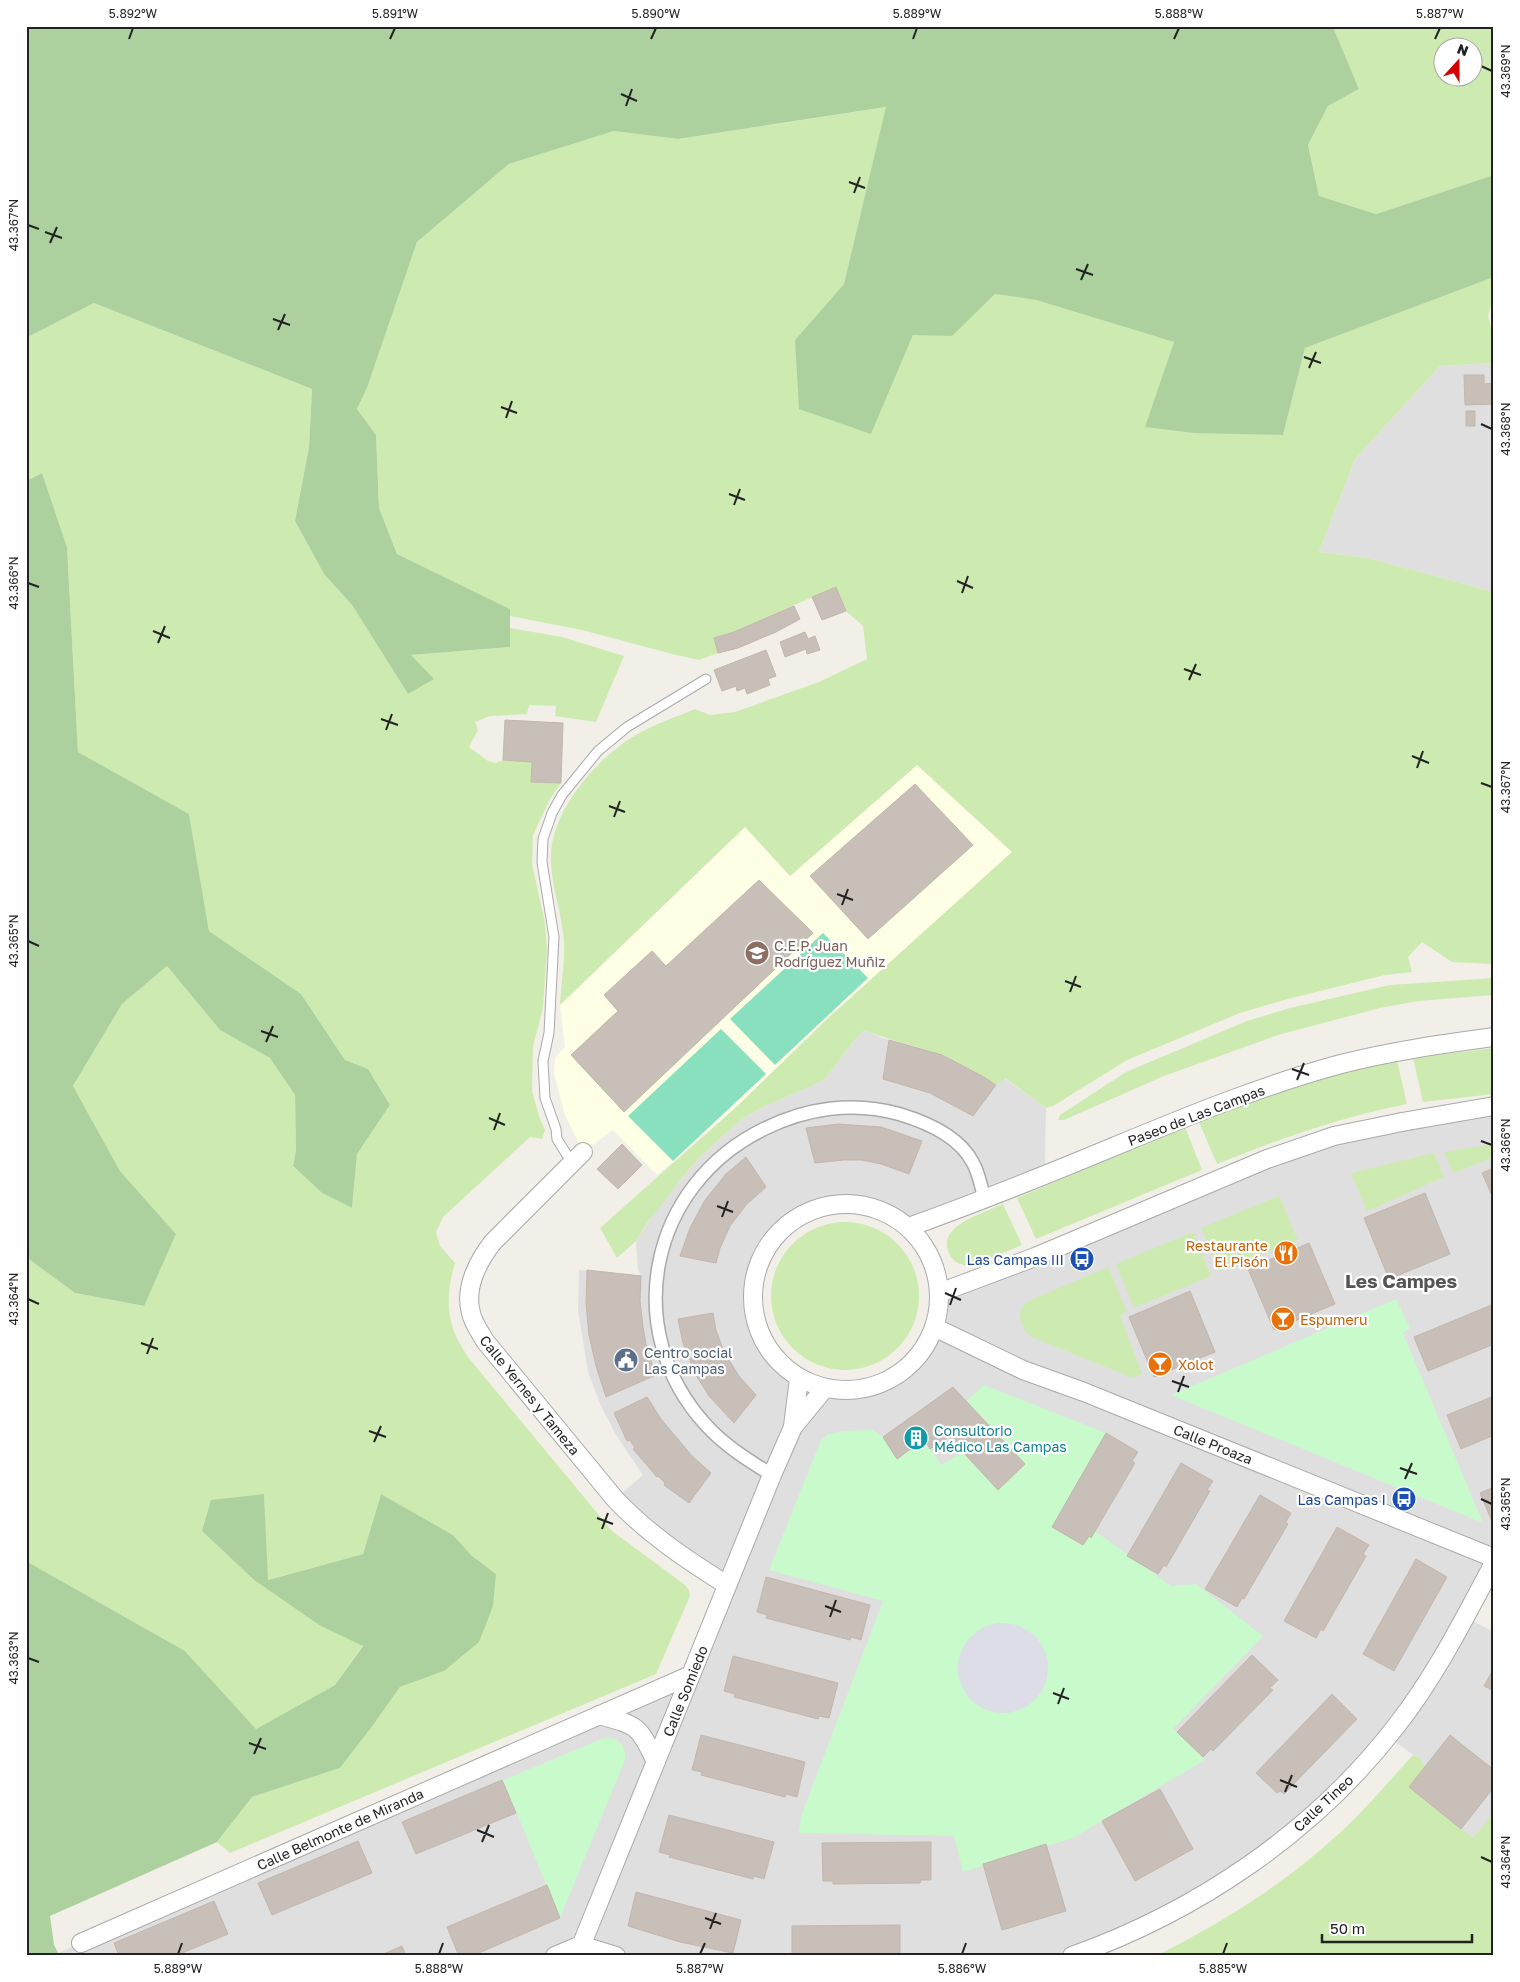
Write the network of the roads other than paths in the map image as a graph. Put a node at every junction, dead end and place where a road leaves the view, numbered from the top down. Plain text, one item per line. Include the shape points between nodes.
1 (706, 680) dead end
2 (1494, 1037) edge
3 (1494, 1106) edge
4 (577, 1158) joint
5 (984, 1199) junction
6 (909, 1227) junction
7 (939, 1292) junction
8 (934, 1327) junction
9 (799, 1378) junction
10 (825, 1388) junction
11 (793, 1427) junction
12 (772, 1475) junction
13 (1494, 1558) edge
14 (1494, 1563) edge
15 (728, 1585) junction
16 (691, 1675) junction
17 (599, 1715) junction
18 (656, 1762) junction
19 (81, 1943) dead end
20 (579, 1950) edge
21 (554, 1956) edge
22 (616, 1956) edge
23 (1072, 1956) edge

1 - 4 lane via 627,727 598,751 562,795 543,838 542,862 554,937 549,1033 543,1061 545,1098 557,1139
2 - 5 street, Paseo de Las Campas via 1341,1064 1189,1115
3 - 7 street via 1334,1136 1267,1159 1035,1258
4 - 15 street, Calle Yernes y Tameza via 482,1256 471,1284 470,1311 485,1341 615,1499 660,1541
5 - 6 street, Paseo de Las Campas
5 - 12 street via 974,1163 952,1140 930,1125 907,1117 883,1110 856,1108 806,1112 776,1123 724,1154 692,1187 673,1217 656,1277 658,1326 664,1353 674,1378 705,1424 725,1444
6 - 7 street via 932,1260
6 - 9 street via 882,1211 842,1203 801,1214 769,1243 759,1260 753,1282 754,1312 764,1342 776,1358
7 - 8 street
8 - 10 street via 911,1364 885,1383 850,1390
8 - 13 street, Calle Proaza via 1023,1370
9 - 10 street
9 - 11 street, Calle Somiedo
10 - 11 street, Calle Somiedo
11 - 12 street, Calle Somiedo
12 - 15 street, Calle Somiedo
14 - 23 street, Calle Tineo via 1440,1662 1413,1703 1374,1753 1325,1804 1272,1849 1187,1905
15 - 16 street, Calle Somiedo
16 - 17 street, Calle Belmonte de Miranda
16 - 18 street, Calle Somiedo
17 - 18 street via 631,1723 642,1734
17 - 19 street, Calle Belmonte de Miranda
18 - 20 street, Calle Somiedo
20 - 21 street
20 - 22 street

